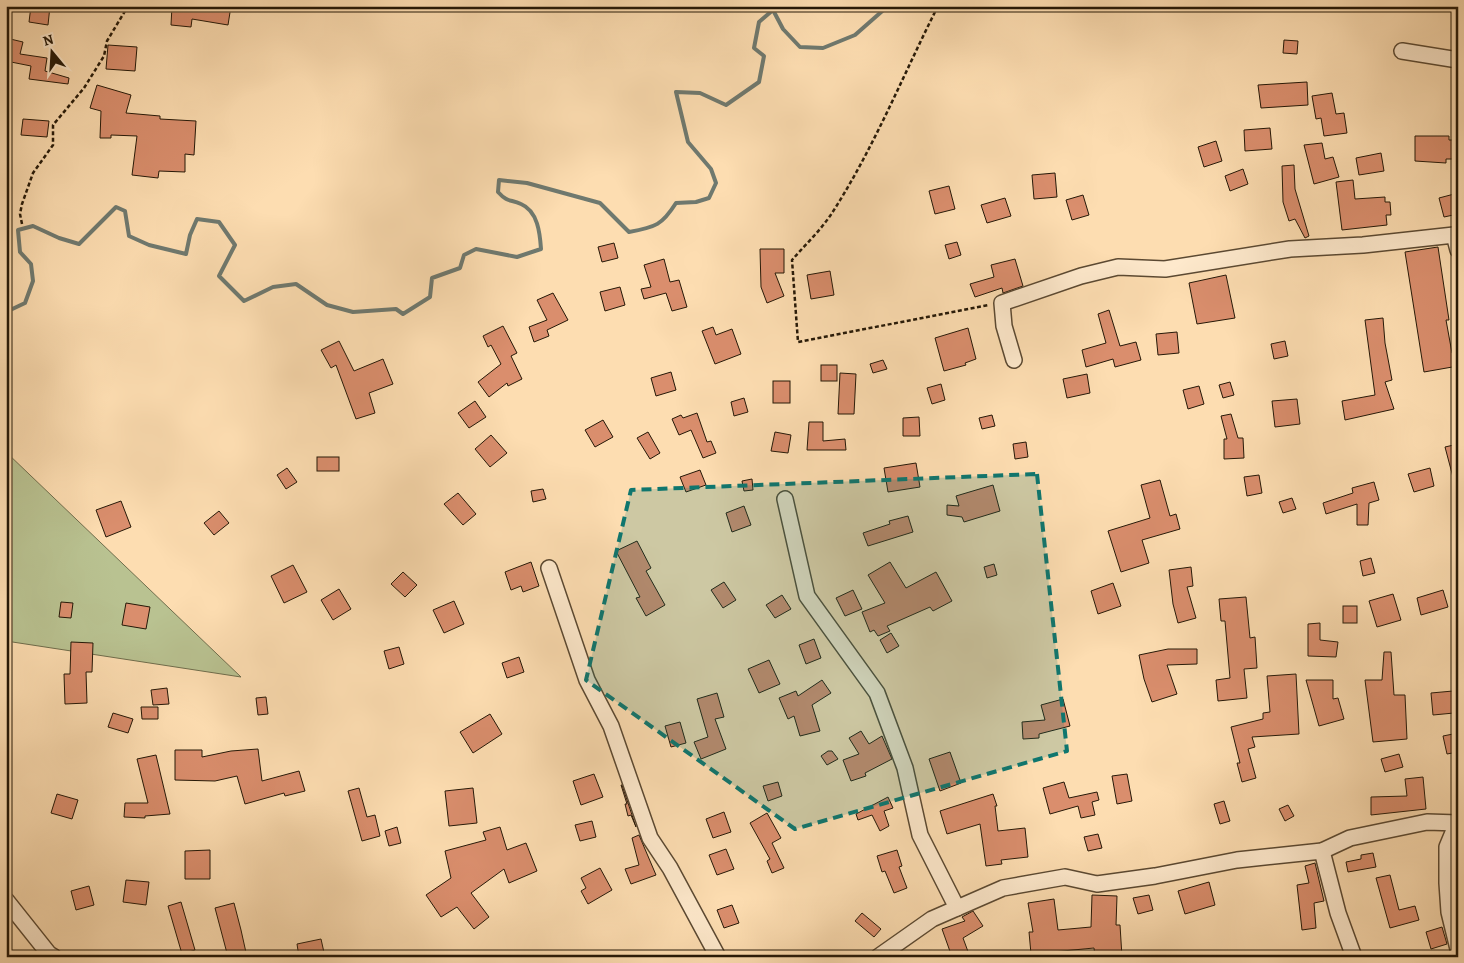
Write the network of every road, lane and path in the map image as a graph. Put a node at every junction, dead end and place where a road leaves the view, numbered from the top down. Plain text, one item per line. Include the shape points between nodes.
1 (128, 6) edge
2 (938, 6) edge
3 (1402, 51) dead end
4 (1458, 60) edge
5 (22, 224) dead end
6 (1456, 234) edge
7 (1458, 250) edge
8 (1002, 303) junction
9 (1014, 360) dead end
10 (784, 499) dead end
11 (549, 568) dead end
12 (1458, 823) edge
13 (1322, 851) junction
14 (6, 900) edge
15 (957, 908) junction
16 (1458, 949) edge
17 (54, 957) edge
18 (718, 957) edge
19 (878, 957) edge
20 (1354, 957) edge

1 - 5 path via 84,88 53,125 53,144 34,173 22,204
2 - 8 path via 868,153 831,215 792,260 798,342
3 - 4 street
6 - 7 street
6 - 8 street via 1363,245 1290,248 1165,269 1118,267
8 - 9 street via 1004,326
10 - 15 street via 807,596 877,693 905,768 920,835
11 - 18 street via 587,680 611,726 650,838
12 - 13 street via 1427,822 1350,838
12 - 16 street via 1447,846 1446,883 1448,912
13 - 15 street via 1237,860 1097,884 1064,877 1003,888
13 - 20 street via 1338,913
14 - 17 street
15 - 19 street via 932,919

